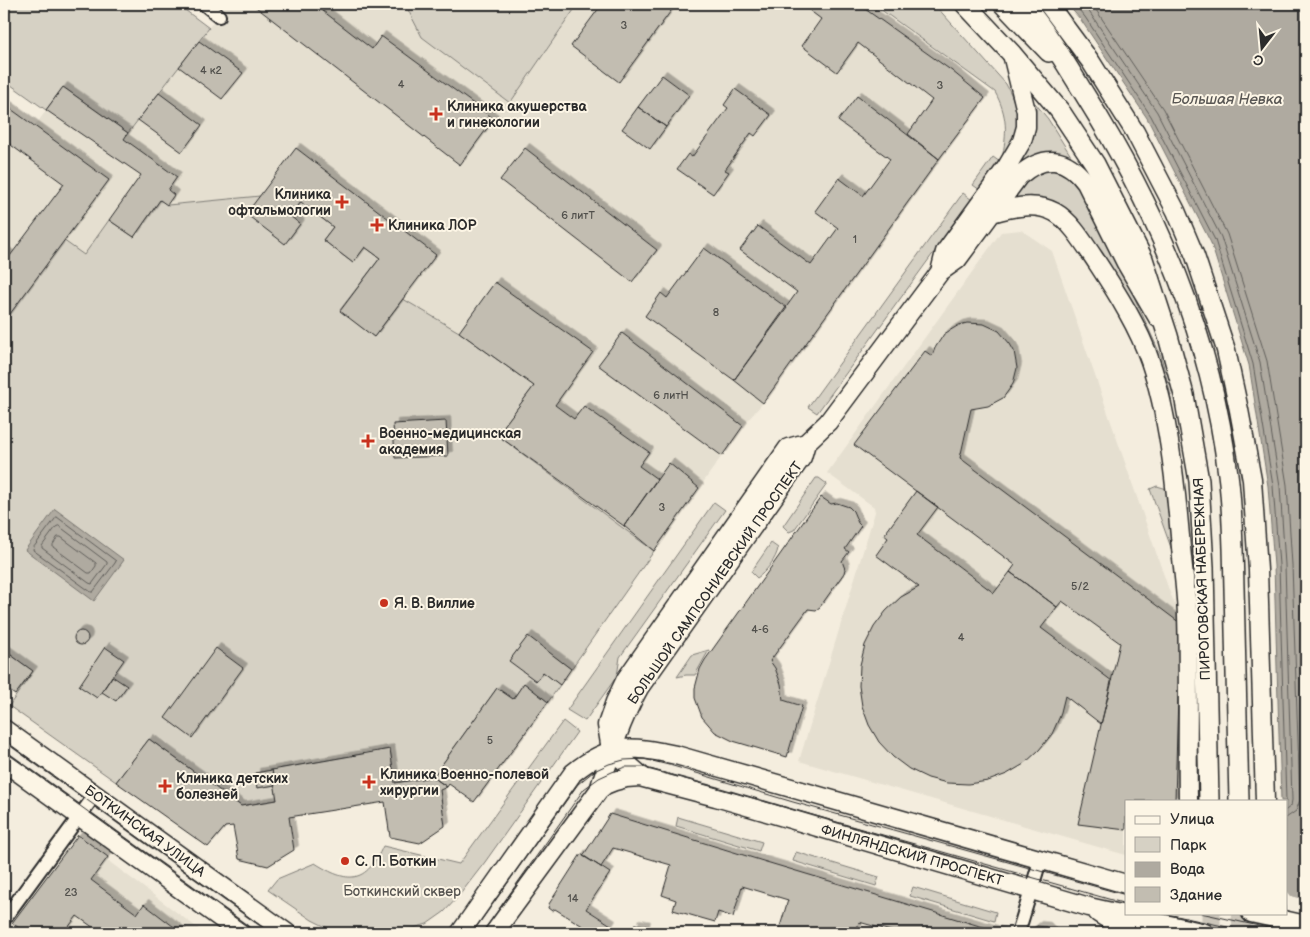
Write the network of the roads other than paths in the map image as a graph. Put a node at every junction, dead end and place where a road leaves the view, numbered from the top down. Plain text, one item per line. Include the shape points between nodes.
1 (204, 4) edge
2 (965, 4) edge
3 (1003, 4) edge
4 (1023, 4) edge
5 (1048, 4) edge
6 (219, 16) dead end
7 (1012, 54) junction
8 (1073, 76) junction
9 (992, 213) junction
10 (940, 272) junction
11 (1168, 336) junction
12 (4, 729) edge
13 (611, 750) junction
14 (4, 762) edge
15 (644, 778) junction
16 (599, 790) junction
17 (95, 795) junction
18 (1188, 800) edge
19 (1208, 800) edge
20 (1239, 800) edge
21 (1265, 800) edge
22 (79, 816) junction
23 (1040, 861) junction
24 (1125, 878) edge
25 (1106, 879) junction
26 (1125, 884) edge
27 (1031, 889) junction
28 (1090, 907) junction
29 (1259, 914) edge
30 (1282, 917) edge
31 (4, 919) edge
32 (1306, 925) edge
33 (241, 933) edge
34 (287, 933) edge
35 (460, 933) edge
36 (494, 933) edge
37 (1018, 933) edge
38 (1129, 933) edge
39 (1205, 933) edge

1 - 6 street
2 - 7 main road, ПИРОГОВСКАЯ НАБЕРЕЖНАЯ
3 - 8 main road
4 - 8 main road
5 - 21 main road via 1091,62 1135,132 1176,211 1195,256 1226,350 1252,480
7 - 10 main road via 1026,111 1022,140 1006,168 945,252
7 - 11 main road, ПИРОГОВСКАЯ НАБЕРЕЖНАЯ via 1060,111 1095,164 1143,259
8 - 20 main road via 1116,145 1168,250 1192,312 1213,389 1229,484
9 - 10 main road via 957,260
9 - 11 main road via 1018,176 1030,166 1055,161 1068,165 1086,183 1126,263
9 - 18 main road via 1018,206 1042,207 1053,211 1073,227 1106,276 1150,361 1175,479 1187,613
10 - 13 main road, БОЛЬШОЙ САМПСОНИЕВСКИЙ ПРОСПЕКТ via 828,422 806,443 788,448 626,679 606,725
11 - 19 main road, ПИРОГОВСКАЯ НАБЕРЕЖНАЯ via 1184,395 1199,481 1204,567
12 - 17 main road, БОТКИНСКАЯ УЛИЦА
13 - 15 main road
13 - 16 main road
13 - 23 main road via 640,748 676,755
13 - 35 main road via 573,773
14 - 22 main road, БОТКИНСКАЯ УЛИЦА
15 - 16 main road, ФИНЛЯНДСКИЙ ПРОСПЕКТ via 621,779
15 - 27 main road, ФИНЛЯНДСКИЙ ПРОСПЕКТ
16 - 36 main road
17 - 22 street
17 - 34 main road, БОТКИНСКАЯ УЛИЦА
22 - 31 street
22 - 33 main road, БОТКИНСКАЯ УЛИЦА
23 - 25 main road
23 - 27 street
24 - 25 main road
25 - 26 main road
27 - 28 main road, ФИНЛЯНДСКИЙ ПРОСПЕКТ
27 - 37 street
28 - 38 main road
28 - 39 main road, ФИНЛЯНДСКИЙ ПРОСПЕКТ
29 - 30 main road
30 - 32 main road

